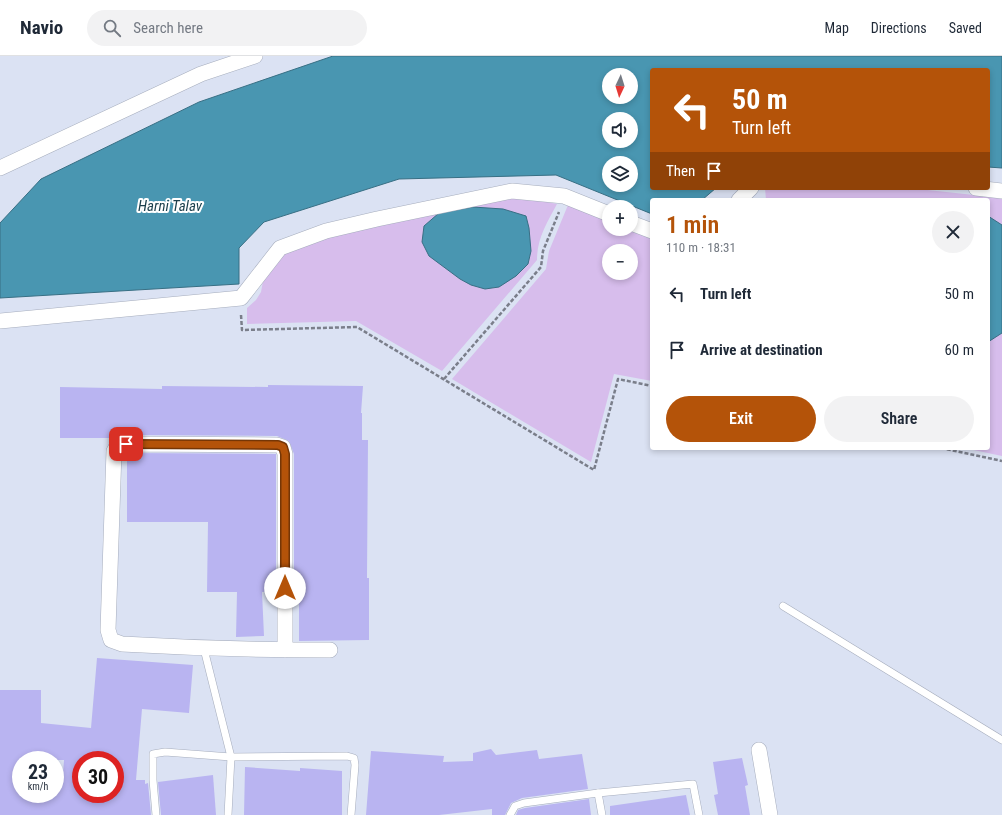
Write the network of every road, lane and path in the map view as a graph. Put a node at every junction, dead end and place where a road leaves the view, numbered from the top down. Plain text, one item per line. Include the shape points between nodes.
1 (255, 56) edge
2 (0, 168) edge
3 (749, 190) edge
4 (990, 190) edge
5 (1002, 191) edge
6 (564, 196) junction
7 (741, 198) edge
8 (602, 211) edge
9 (638, 226) edge
10 (650, 231) edge
11 (241, 298) junction
12 (0, 320) edge
13 (444, 379) junction
14 (650, 386) edge
15 (950, 450) edge
16 (1002, 461) edge
17 (784, 606) dead end
18 (204, 649) junction
19 (285, 650) junction
20 (330, 650) dead end
21 (1002, 740) edge
22 (759, 750) dead end
23 (231, 757) junction
24 (598, 793) junction
25 (156, 815) edge
26 (228, 815) edge
27 (351, 815) edge
28 (510, 815) edge
29 (602, 815) edge
30 (698, 815) edge
31 (770, 815) edge

1 - 2 street via 201,74
3 - 7 street
4 - 5 street
6 - 8 street
6 - 11 street via 512,191 326,231 280,248
6 - 13 path via 543,251 541,267
9 - 10 street
11 - 12 street
11 - 13 path via 242,330 357,328
13 - 14 path via 594,470 618,379
15 - 16 path
17 - 21 lane
18 - 19 street
18 - 19 street via 122,644 111,640 109,635 114,451 117,446 283,447
18 - 23 lane
19 - 20 street
22 - 31 street
23 - 25 lane via 165,752 153,754
23 - 26 lane
23 - 27 lane via 354,758
24 - 28 lane via 524,803 515,806
24 - 29 lane
24 - 30 lane via 693,784

